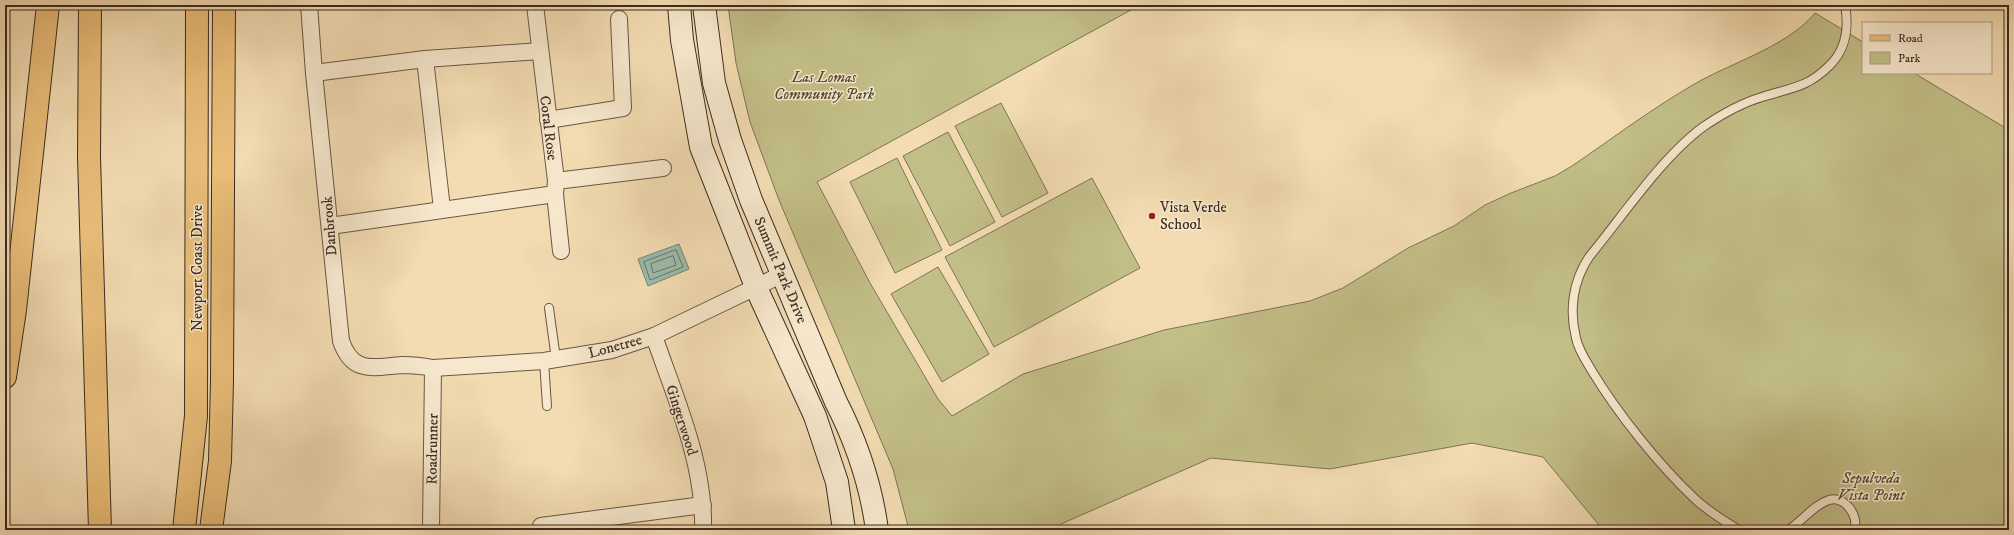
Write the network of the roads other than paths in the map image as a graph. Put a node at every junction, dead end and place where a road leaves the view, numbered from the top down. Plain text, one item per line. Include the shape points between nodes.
1 (48, 5) edge
2 (90, 5) edge
3 (197, 5) edge
4 (224, 5) edge
5 (309, 5) edge
6 (535, 5) edge
7 (679, 5) edge
8 (704, 5) edge
9 (1846, 5) edge
10 (619, 20) dead end
11 (540, 51) junction
12 (425, 59) junction
13 (314, 73) junction
14 (548, 120) junction
15 (663, 168) dead end
16 (556, 188) junction
17 (442, 209) junction
18 (330, 226) junction
19 (561, 251) dead end
20 (783, 274) junction
21 (757, 287) junction
22 (549, 308) dead end
23 (654, 336) junction
24 (550, 360) junction
25 (433, 368) junction
26 (5, 378) edge
27 (547, 406) dead end
28 (703, 505) junction
29 (541, 526) dead end
30 (100, 530) edge
31 (184, 530) edge
32 (211, 530) edge
33 (431, 530) edge
34 (703, 530) edge
35 (844, 530) edge
36 (878, 530) edge
37 (1739, 530) edge
38 (1788, 530) edge
39 (1854, 530) edge

1 - 26 main road via 15,310
2 - 30 main road via 89,157
3 - 31 main road, Newport Coast Drive via 196,416
4 - 32 main road, Newport Coast Drive via 222,389 220,461
5 - 13 street, Danbrook
6 - 11 street, Coral Rose
7 - 21 street, Summit Park Drive via 682,40 701,147
8 - 20 street, Summit Park Drive via 714,83 730,140 751,200
9 - 37 lane via 1846,36 1842,50 1830,66 1800,87 1760,97 1702,128 1657,173 1589,257 1574,288 1572,310 1576,339 1602,388 1622,416 1695,499 1718,518
10 - 14 street via 623,108
11 - 12 street
11 - 14 street, Coral Rose
12 - 13 street
12 - 17 street
13 - 18 street, Danbrook
14 - 16 street, Coral Rose
15 - 16 street
16 - 17 street
16 - 19 street, Coral Rose
17 - 18 street
18 - 25 street, Danbrook via 340,334 345,353 364,368
20 - 21 street, Lonetree
20 - 36 street, Summit Park Drive via 836,402 852,433 873,497
21 - 23 street, Lonetree
21 - 35 street, Summit Park Drive via 815,416 837,482
22 - 24 lane
23 - 24 street, Lonetree via 612,350
23 - 28 street, Gingerwood via 693,451
24 - 25 street, Lonetree
24 - 27 lane
25 - 33 street, Roadrunner
28 - 29 street
28 - 34 street, Gingerwood
38 - 39 lane via 1799,524 1821,504 1834,499 1848,507 1855,518

